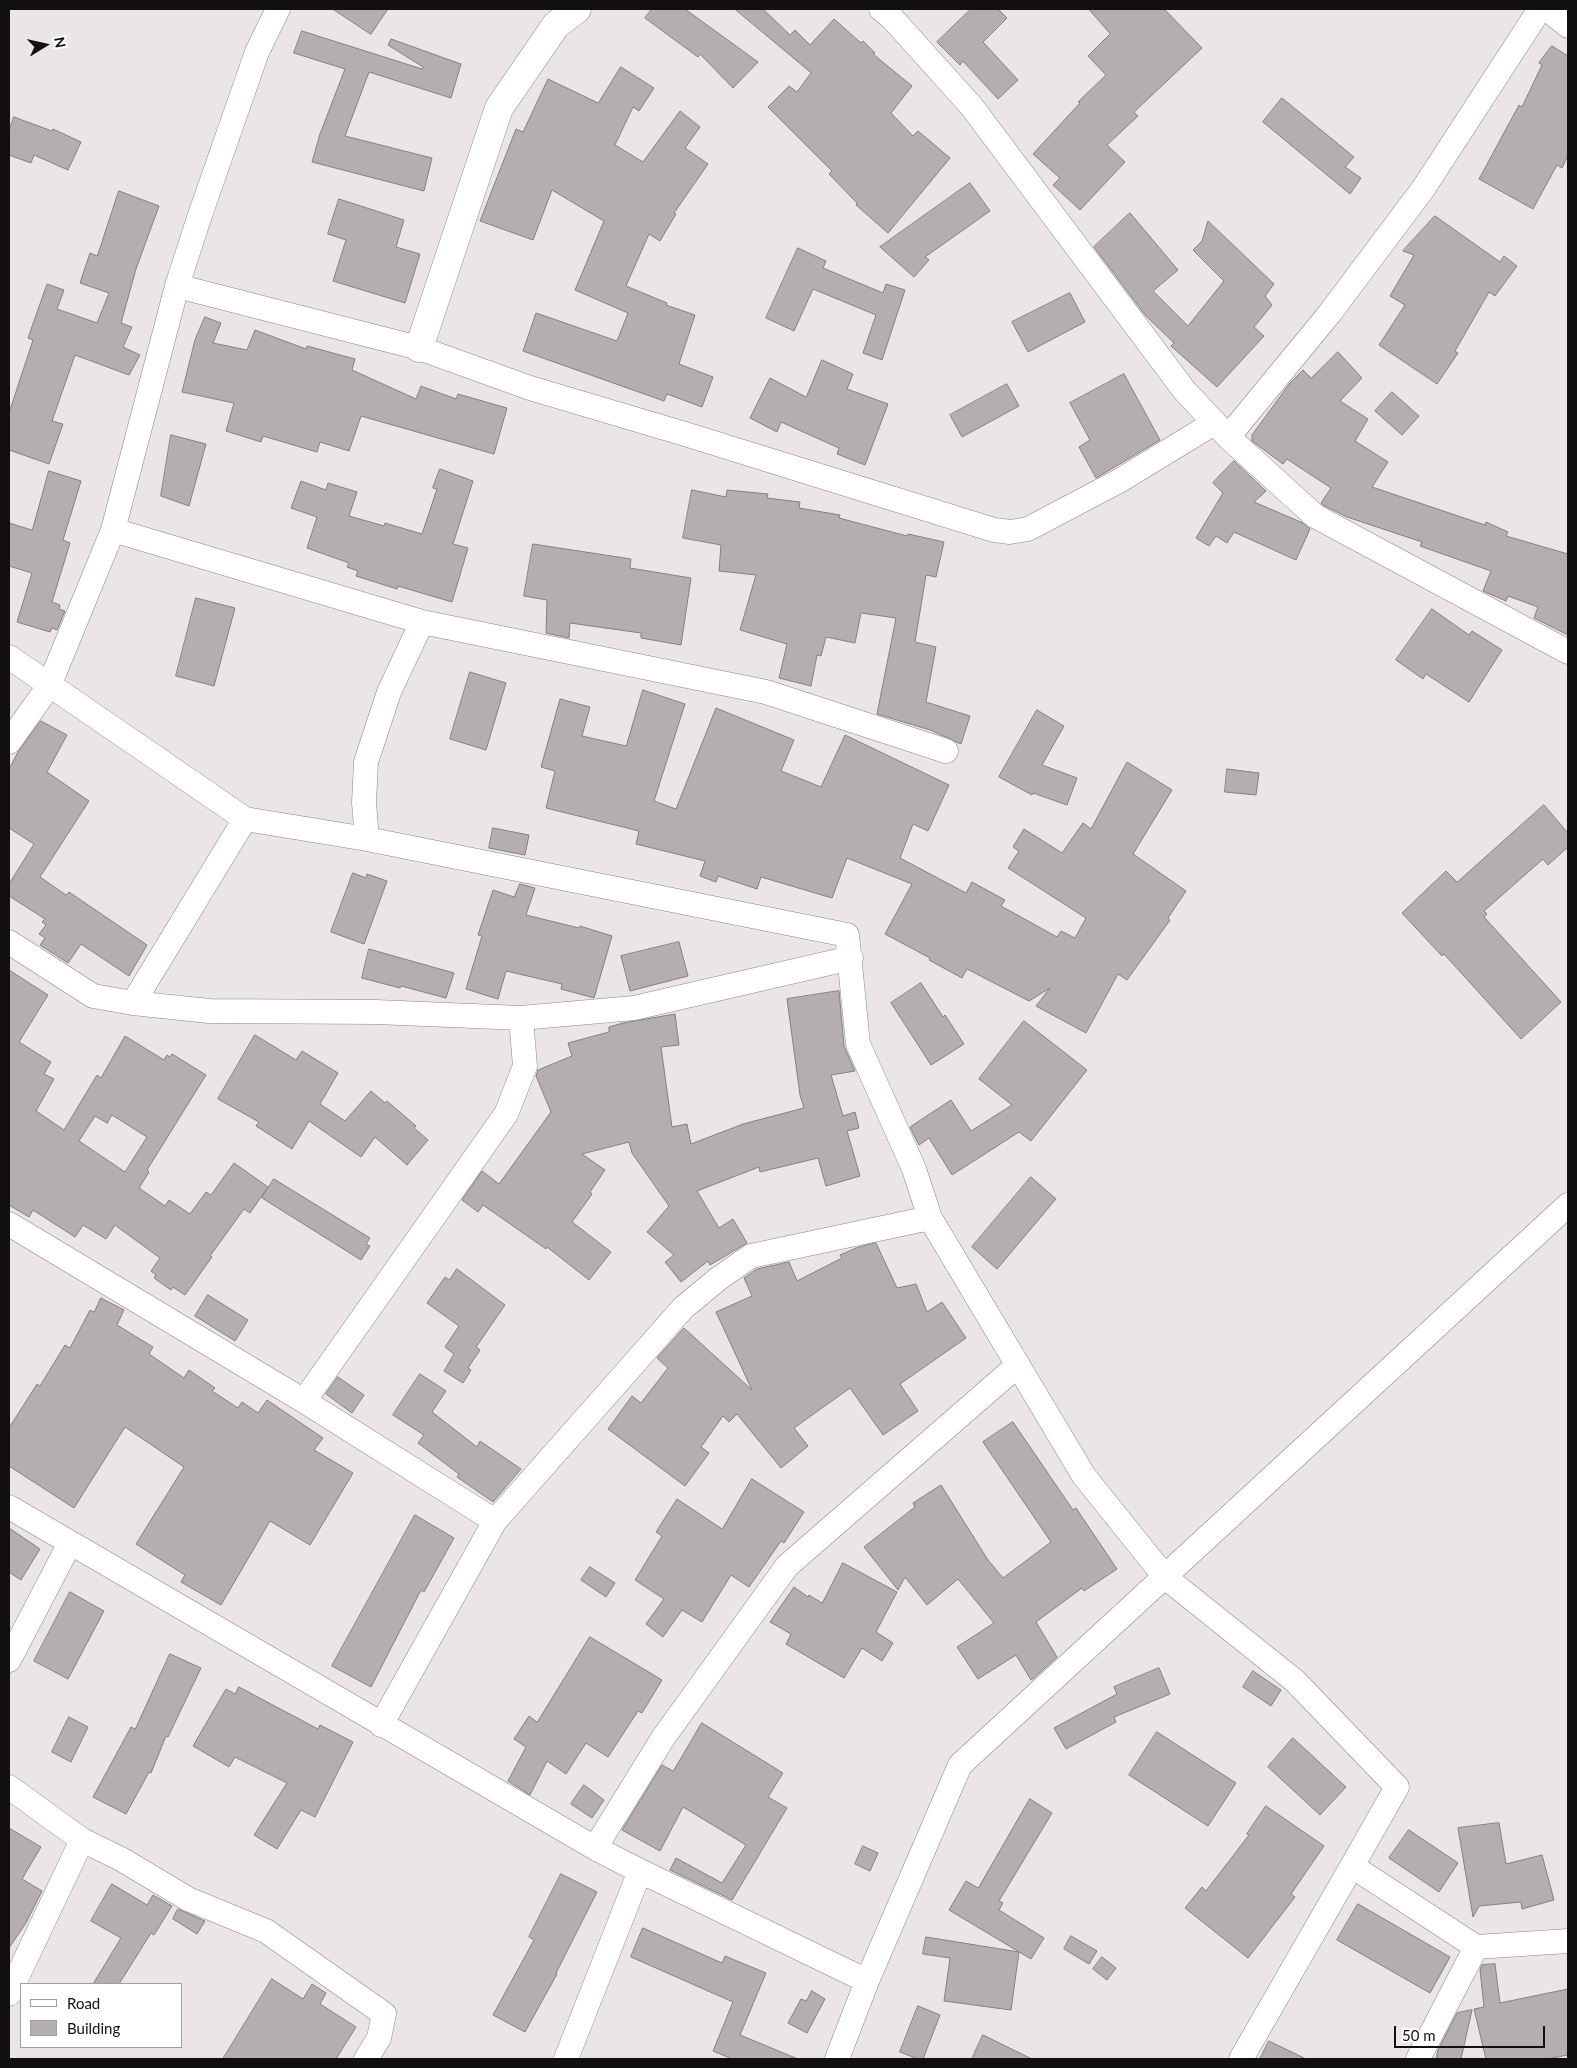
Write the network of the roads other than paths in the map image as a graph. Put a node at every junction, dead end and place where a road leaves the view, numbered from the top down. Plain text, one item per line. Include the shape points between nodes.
1 (278, 9) edge
2 (577, 9) edge
3 (881, 9) edge
4 (1540, 9) edge
5 (1547, 9) edge
6 (1568, 26) edge
7 (177, 286) junction
8 (419, 348) junction
9 (1221, 430) junction
10 (113, 530) junction
11 (422, 622) junction
12 (1568, 652) edge
13 (9, 657) edge
14 (49, 686) junction
15 (9, 742) edge
16 (946, 751) dead end
17 (245, 819) junction
18 (367, 839) junction
19 (9, 942) edge
20 (851, 958) junction
21 (133, 1004) junction
22 (521, 1018) junction
23 (1568, 1205) edge
24 (930, 1218) junction
25 (9, 1224) edge
26 (1018, 1365) junction
27 (304, 1401) junction
28 (9, 1507) edge
29 (495, 1522) junction
30 (70, 1543) junction
31 (1165, 1577) junction
32 (9, 1660) edge
33 (381, 1725) junction
34 (9, 1787) edge
35 (82, 1840) junction
36 (595, 1848) junction
37 (1352, 1866) junction
38 (640, 1871) junction
39 (1568, 1941) edge
40 (1476, 1947) junction
41 (867, 1981) junction
42 (9, 1994) edge
43 (366, 2059) edge
44 (566, 2059) edge
45 (837, 2059) edge
46 (1241, 2059) edge
47 (1418, 2059) edge

1 - 7 street via 257,52
2 - 8 street via 556,25 499,108
3 - 9 street via 972,107 1184,390
4 - 9 street via 1423,189 1330,313
5 - 6 street
7 - 8 street
7 - 10 street
8 - 9 street via 530,388 994,530 1010,532 1028,529
9 - 12 street via 1315,516
10 - 11 street
10 - 14 street
11 - 16 street via 766,692
11 - 18 street via 389,692 366,762 364,803
13 - 14 street
14 - 15 street
14 - 17 street
17 - 18 street
17 - 21 street
18 - 20 street via 847,935
19 - 21 street via 93,996
20 - 22 street via 634,1008
20 - 24 street via 858,1044 914,1169
21 - 22 street via 209,1011 376,1012
22 - 27 street via 525,1066 506,1114
23 - 31 street
24 - 26 street
24 - 29 street via 751,1256 718,1279 683,1308
25 - 27 street
26 - 31 street via 1084,1476
26 - 36 street via 787,1566 663,1738
27 - 29 street
28 - 30 street
29 - 33 street
30 - 32 street
30 - 33 street
31 - 37 street via 1295,1681 1397,1787
31 - 41 street via 960,1765
33 - 36 street
34 - 35 street
35 - 42 street
35 - 43 street via 188,1899 266,1931 384,2014 379,2038
36 - 38 street
37 - 40 street
37 - 46 street
38 - 41 street
38 - 44 street
39 - 40 street
40 - 47 street
41 - 45 street

